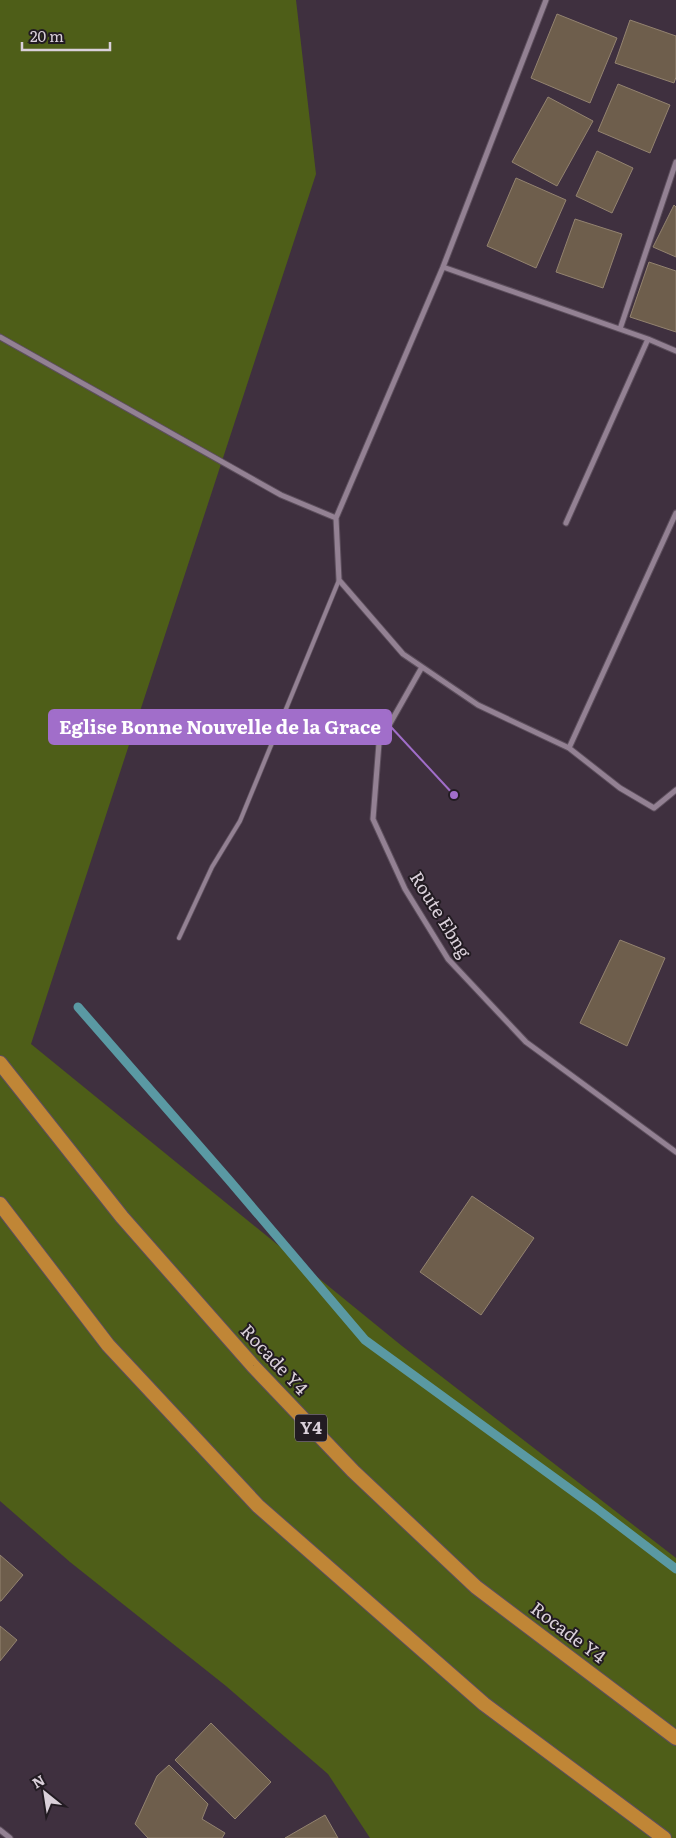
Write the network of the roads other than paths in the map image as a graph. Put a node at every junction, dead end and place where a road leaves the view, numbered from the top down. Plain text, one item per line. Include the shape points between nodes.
1 (546, 0) edge
2 (676, 162) edge
3 (444, 267) junction
4 (620, 329) junction
5 (0, 337) edge
6 (648, 339) junction
7 (676, 351) edge
8 (676, 512) edge
9 (336, 518) junction
10 (566, 523) dead end
11 (339, 580) junction
12 (422, 667) junction
13 (569, 748) junction
14 (676, 790) edge
15 (179, 938) dead end
16 (0, 1063) edge
17 (676, 1152) edge
18 (0, 1204) edge
19 (676, 1738) edge
20 (0, 1830) edge
21 (10, 1838) edge
22 (664, 1838) edge

1 - 3 street
2 - 4 street
3 - 4 street
3 - 9 street
4 - 6 street
5 - 9 street via 281,495
6 - 7 street
6 - 10 street
8 - 13 street
9 - 11 street
11 - 12 street via 403,654
11 - 15 lane via 240,821 212,867
12 - 13 street via 478,705
12 - 17 street, Route Ebng via 379,742 373,819 405,889 448,959 526,1042
13 - 14 street via 620,788 654,808
16 - 19 highway, Rocade Y4 / Y4 via 122,1216 254,1366 353,1471 476,1586
18 - 22 highway via 108,1345 258,1506 484,1704
20 - 21 street

